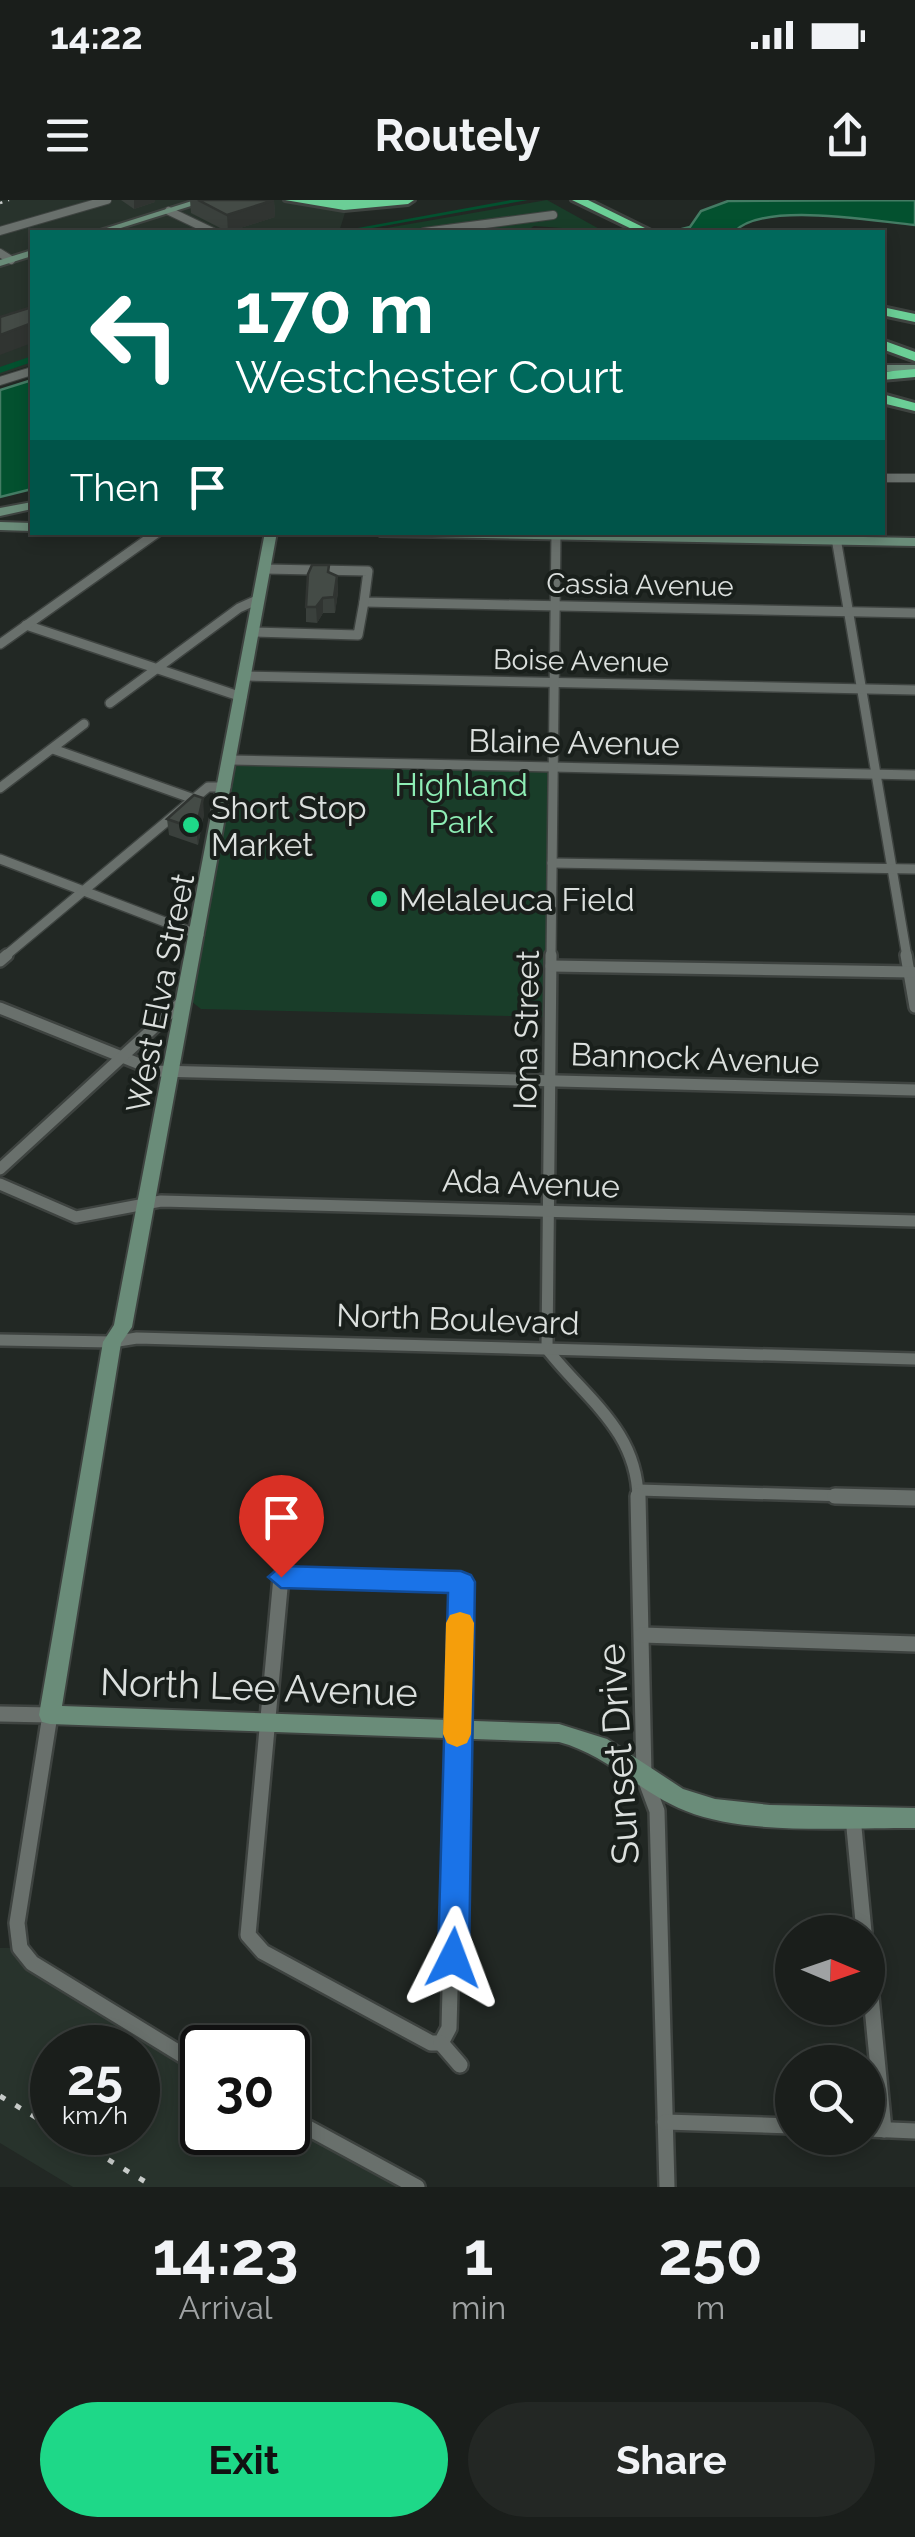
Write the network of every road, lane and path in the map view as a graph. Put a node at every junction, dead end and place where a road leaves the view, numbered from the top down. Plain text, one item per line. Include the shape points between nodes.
1 (107, 200) edge
2 (291, 200) edge
3 (400, 200) edge
4 (408, 200) edge
5 (578, 200) edge
6 (592, 200) edge
7 (198, 201) edge
8 (378, 204) junction
9 (169, 211) junction
10 (607, 214) junction
11 (553, 215) dead end
12 (106, 230) edge
13 (209, 230) edge
14 (439, 230) edge
15 (642, 230) edge
16 (0, 231) edge
17 (30, 253) edge
18 (4, 259) edge
19 (885, 312) edge
20 (915, 318) edge
21 (885, 346) edge
22 (913, 365) edge
23 (30, 372) edge
24 (885, 372) edge
25 (0, 381) edge
26 (885, 399) edge
27 (915, 407) edge
28 (885, 478) edge
29 (915, 478) edge
30 (30, 506) edge
31 (0, 512) edge
32 (0, 526) edge
33 (30, 526) edge
34 (154, 535) edge
35 (270, 535) edge
36 (556, 535) edge
37 (649, 535) edge
38 (836, 537) edge
39 (915, 542) edge
40 (264, 569) junction
41 (258, 599) junction
42 (364, 602) junction
43 (555, 606) junction
44 (848, 612) junction
45 (915, 613) edge
46 (26, 625) junction
47 (253, 632) junction
48 (0, 644) edge
49 (155, 670) junction
50 (246, 676) junction
51 (554, 682) junction
52 (861, 689) junction
53 (915, 690) edge
54 (242, 698) junction
55 (110, 703) dead end
56 (84, 724) dead end
57 (53, 749) junction
58 (231, 760) junction
59 (554, 767) junction
60 (875, 774) junction
61 (915, 775) edge
62 (0, 788) edge
63 (226, 788) junction
64 (194, 799) junction
65 (0, 859) edge
66 (552, 863) junction
67 (891, 868) junction
68 (915, 869) edge
69 (84, 891) junction
70 (199, 935) junction
71 (0, 961) edge
72 (551, 966) junction
73 (912, 972) edge
74 (187, 998) junction
75 (0, 1008) edge
76 (915, 1008) edge
77 (121, 1058) junction
78 (173, 1071) junction
79 (550, 1079) junction
80 (915, 1090) edge
81 (0, 1169) edge
82 (0, 1184) edge
83 (146, 1204) junction
84 (548, 1211) junction
85 (915, 1221) edge
86 (0, 1340) edge
87 (112, 1342) junction
88 (547, 1349) junction
89 (915, 1360) edge
90 (638, 1490) junction
91 (915, 1498) edge
92 (642, 1635) junction
93 (915, 1644) edge
94 (0, 1714) edge
95 (50, 1715) junction
96 (267, 1721) junction
97 (457, 1728) junction
98 (644, 1776) junction
99 (852, 1816) junction
100 (915, 1818) edge
101 (862, 1915) edge
102 (441, 2043) junction
103 (180, 2054) edge
104 (460, 2065) dead end
105 (665, 2122) junction
106 (775, 2125) edge
107 (310, 2129) edge
108 (885, 2130) edge
109 (915, 2131) edge
110 (417, 2187) edge
111 (667, 2187) edge

1 - 16 street
2 - 8 highway
3 - 8 highway
4 - 8 highway
5 - 10 highway
6 - 10 highway
7 - 9 street
9 - 12 street
9 - 13 street
10 - 15 highway
11 - 14 street
17 - 18 street
19 - 20 highway
21 - 22 highway
22 - 24 highway
23 - 25 street
26 - 27 highway
28 - 29 street
30 - 31 street
32 - 33 street
34 - 46 street
35 - 40 street, West Elva Street
36 - 43 street, Iona Street
37 - 38 street
38 - 39 street
38 - 44 street
40 - 41 street, West Elva Street
40 - 42 street via 368,571
41 - 47 street, West Elva Street
41 - 49 street
42 - 43 street, Cassia Avenue
42 - 47 street via 358,634
43 - 44 street, Cassia Avenue
43 - 51 street, Iona Street
44 - 45 street, Cassia Avenue
44 - 52 street
46 - 48 street
46 - 49 street
47 - 50 street, West Elva Street
49 - 54 street
49 - 55 street
50 - 51 street, Boise Avenue
50 - 54 street, West Elva Street
51 - 52 street, Boise Avenue
51 - 59 street, Iona Street
52 - 53 street, Boise Avenue
52 - 60 street
54 - 58 street, West Elva Street
56 - 57 street
57 - 62 street
57 - 64 street
58 - 59 street, Blaine Avenue
58 - 63 street, West Elva Street
59 - 60 street, Blaine Avenue
59 - 66 street, Iona Street
60 - 61 street, Blaine Avenue
60 - 67 street
63 - 64 street via 208,787
63 - 70 street, West Elva Street
64 - 69 street
65 - 69 street
66 - 67 street
66 - 72 street, Iona Street
67 - 68 street
67 - 73 street
69 - 70 street
69 - 71 street
70 - 74 street, West Elva Street
72 - 73 street
72 - 79 street, Iona Street
73 - 76 street
74 - 77 street
74 - 78 street, West Elva Street
75 - 77 street, Bannock Avenue
77 - 78 street, Bannock Avenue
77 - 81 street
78 - 79 street, Bannock Avenue
78 - 83 street, West Elva Street
79 - 80 street, Bannock Avenue
79 - 84 street, Iona Street
82 - 83 street, Ada Avenue via 76,1216
83 - 84 street, Ada Avenue
83 - 87 street, West Elva Street via 123,1326
84 - 85 street, Ada Avenue
84 - 88 street, Iona Street
86 - 87 street, North Boulevard
87 - 88 street, North Boulevard
87 - 95 street, West Elva Street
88 - 89 street, North Boulevard
88 - 90 street, Sunset Drive via 612,1416
90 - 91 street
90 - 92 street, Sunset Drive
92 - 93 street
92 - 98 street, Sunset Drive
94 - 95 street, North Lee Avenue
95 - 96 street, North Lee Avenue
95 - 103 street via 17,1923 20,1948 32,1963
96 - 97 street, North Lee Avenue
96 - 97 street via 281,1577 461,1582
96 - 102 street via 248,1935 263,1952
97 - 98 street, North Lee Avenue via 584,1738 614,1751
97 - 102 street via 455,1924 449,2028
98 - 99 street, North Lee Avenue via 697,1805
98 - 105 street, Sunset Drive via 656,1802
99 - 100 street, North Lee Avenue
99 - 101 street
102 - 104 street
105 - 106 street
105 - 111 street, Sunset Drive
107 - 110 street
108 - 109 street

